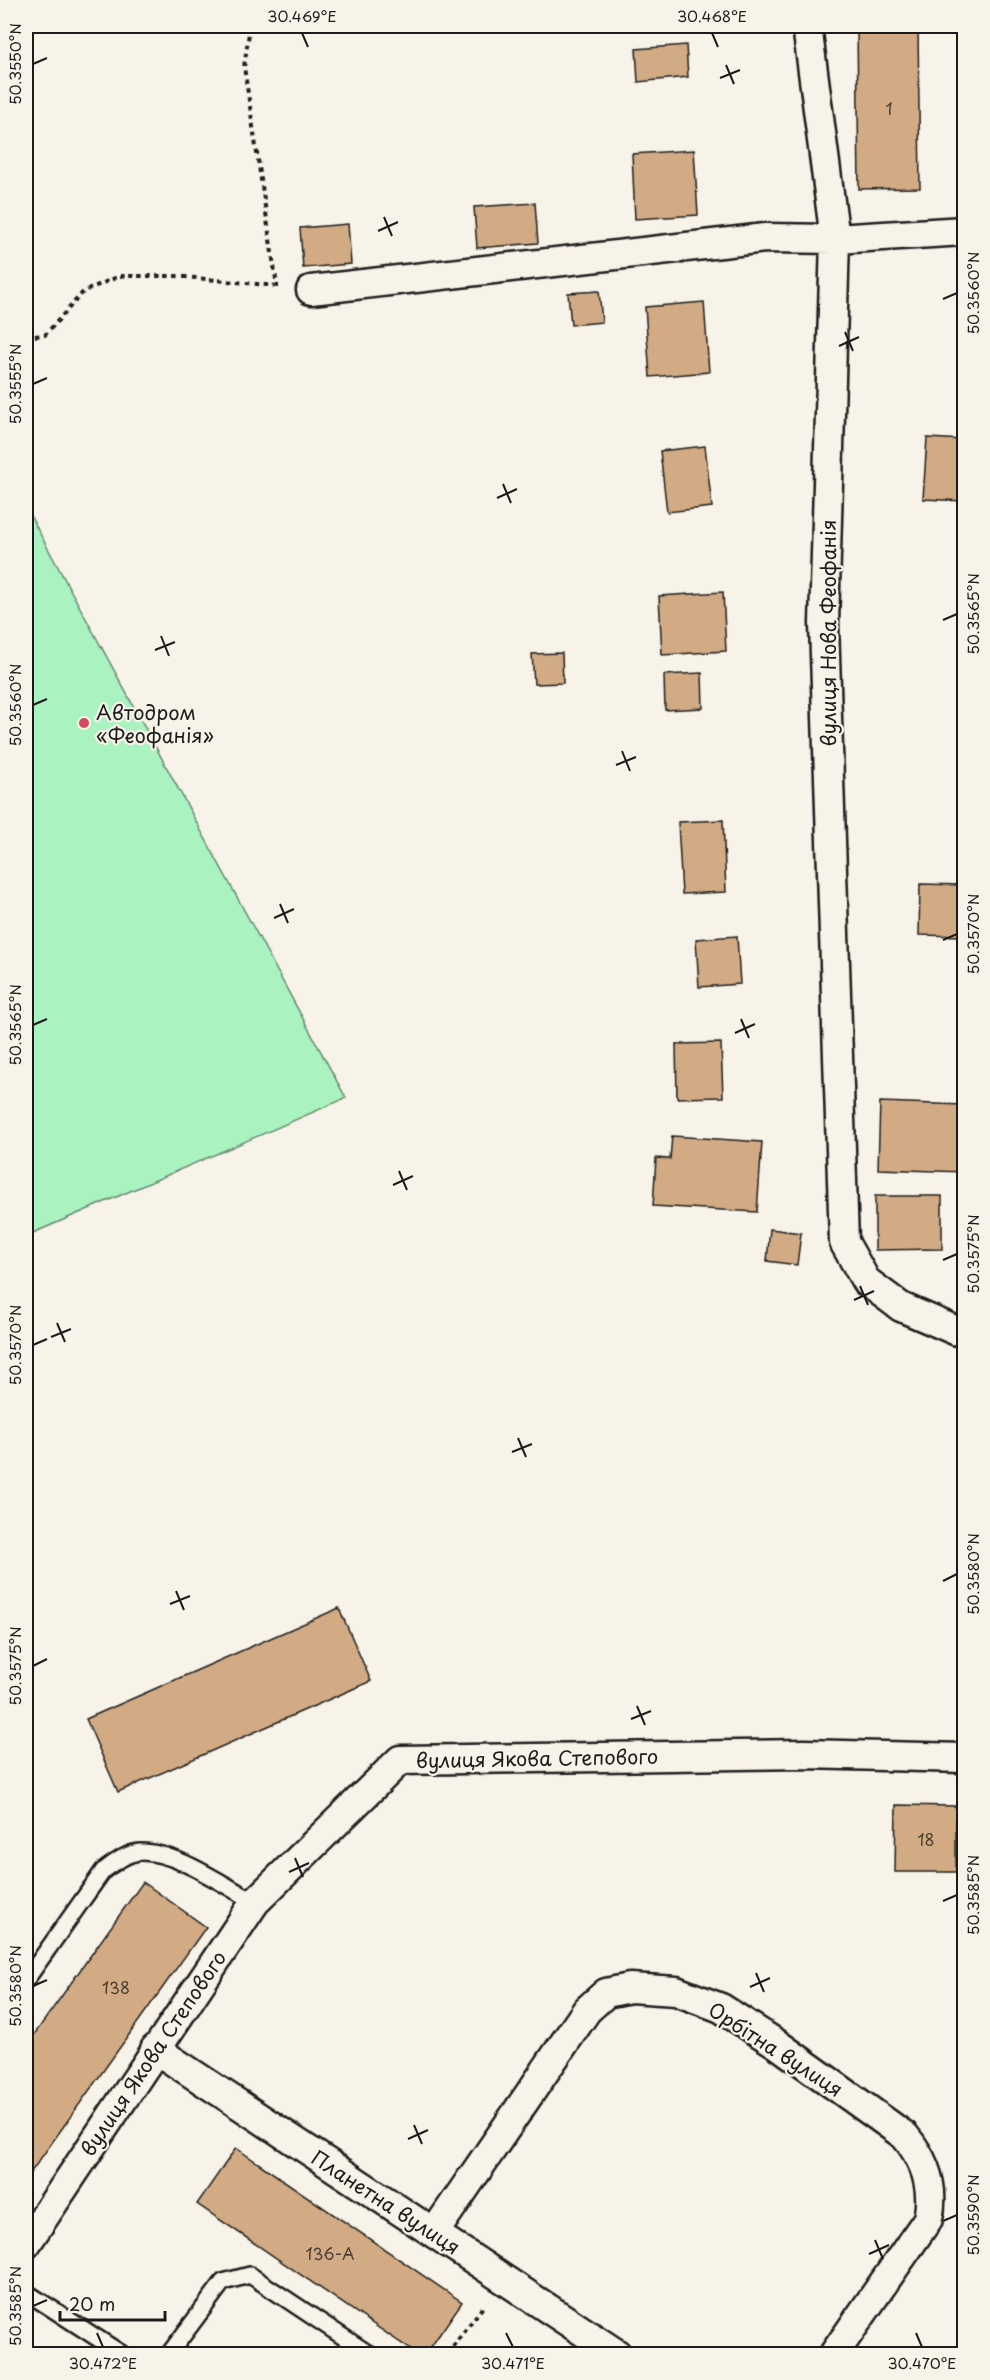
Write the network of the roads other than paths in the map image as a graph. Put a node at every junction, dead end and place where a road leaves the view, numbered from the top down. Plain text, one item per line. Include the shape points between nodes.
1 (807, 26) edge
2 (964, 231) edge
3 (835, 239) junction
4 (311, 290) road end
5 (964, 1331) edge
6 (964, 1758) edge
7 (255, 1902) junction
8 (26, 1980) edge
9 (155, 2049) junction
10 (434, 2233) junction
11 (26, 2244) edge
12 (26, 2292) edge
13 (122, 2355) edge
14 (169, 2355) edge
15 (369, 2355) edge
16 (617, 2355) edge
17 (834, 2355) edge

1 - 3 street, вулиця Нова Феофанія
2 - 3 street
3 - 4 street via 765,238
3 - 5 street, вулиця Нова Феофанія via 824,624 844,1242 866,1281 901,1307
6 - 7 street, вулиця Якова Степового via 804,1754 400,1760
7 - 8 lane via 169,1855 138,1852 103,1871
7 - 9 street, вулиця Якова Степового
9 - 10 street, Планетна вулиця
9 - 11 street, вулиця Якова Степового
10 - 16 street, Планетна вулиця
10 - 17 street, Орбітна вулиця via 587,2010 606,1993 630,1988 676,1991 721,2008 905,2136 927,2174 932,2202 928,2219
12 - 13 lane
14 - 15 lane via 223,2282 250,2275

